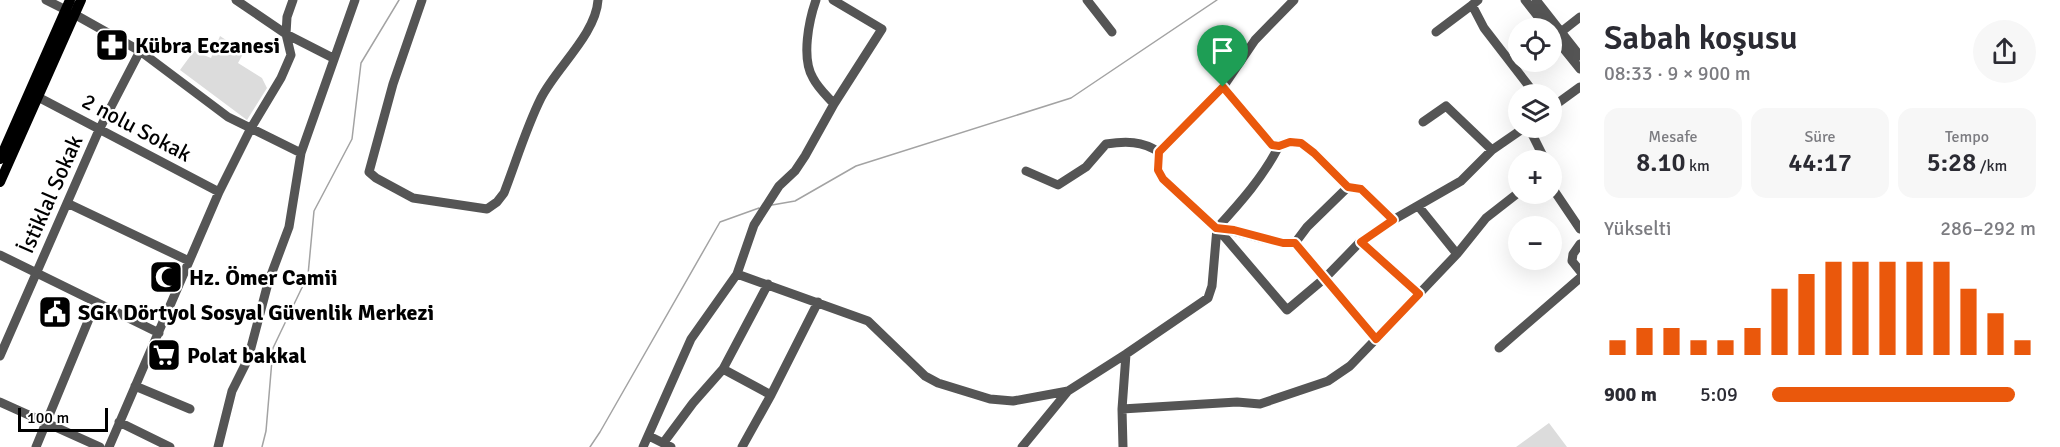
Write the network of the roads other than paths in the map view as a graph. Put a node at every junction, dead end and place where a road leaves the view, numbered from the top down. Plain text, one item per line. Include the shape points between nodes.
1 (46, 0) edge
2 (81, 0) edge
3 (236, 0) edge
4 (293, 0) edge
5 (355, 0) edge
6 (422, 0) edge
7 (598, 0) edge
8 (816, 0) edge
9 (833, 0) edge
10 (1087, 0) edge
11 (1294, 0) edge
12 (1526, 0) edge
13 (1536, 0) edge
14 (1475, 3) edge
15 (70, 8) edge
16 (1580, 17) edge
17 (1540, 18) edge
18 (1547, 18) edge
19 (1562, 28) edge
20 (1112, 32) dead end
21 (1436, 32) dead end
22 (286, 34) junction
23 (1562, 38) edge
24 (1562, 41) edge
25 (141, 51) junction
26 (1580, 56) edge
27 (333, 58) junction
28 (1580, 69) edge
29 (1527, 84) edge
30 (1223, 87) junction
31 (1580, 87) edge
32 (38, 97) junction
33 (1562, 100) edge
34 (834, 104) junction
35 (1422, 122) dead end
36 (251, 128) junction
37 (99, 130) junction
38 (1511, 138) edge
39 (1279, 146) junction
40 (1492, 150) junction
41 (1159, 152) junction
42 (301, 153) junction
43 (0, 159) edge
44 (1026, 171) dead end
45 (0, 182) edge
46 (1348, 187) junction
47 (219, 192) junction
48 (1508, 201) edge
49 (67, 203) junction
50 (1562, 203) edge
51 (1419, 207) junction
52 (1393, 220) junction
53 (1216, 228) junction
54 (1580, 230) edge
55 (1361, 242) junction
56 (1295, 243) junction
57 (1580, 244) edge
58 (1457, 254) junction
59 (0, 255) edge
60 (189, 261) junction
61 (1580, 271) edge
62 (36, 273) junction
63 (737, 274) junction
64 (1326, 278) junction
65 (1580, 278) edge
66 (768, 284) junction
67 (1419, 294) junction
68 (96, 302) junction
69 (818, 302) junction
70 (159, 333) junction
71 (1376, 339) junction
72 (1499, 348) dead end
73 (1126, 354) junction
74 (0, 356) edge
75 (723, 369) junction
76 (135, 386) junction
77 (1068, 391) junction
78 (771, 395) junction
79 (0, 402) edge
80 (190, 409) dead end
81 (1122, 409) junction
82 (46, 422) junction
83 (119, 422) junction
84 (650, 436) junction
85 (667, 445) edge
86 (36, 447) edge
87 (100, 447) edge
88 (109, 447) edge
89 (170, 447) edge
90 (218, 447) edge
91 (643, 447) edge
92 (742, 447) edge
93 (1022, 447) edge
94 (1123, 447) edge

1 - 15 street
2 - 15 main road
3 - 22 street
4 - 22 street
5 - 27 street
6 - 7 street via 369,172 413,198 478,209 491,207 504,193 540,100 590,25
8 - 34 street via 810,19 809,67 812,78
9 - 34 street via 882,29
10 - 20 street
11 - 30 street via 1256,40
12 - 17 street
13 - 18 street
14 - 21 street
14 - 29 street via 1484,28
15 - 25 street
15 - 32 main road
15 - 43 main road
16 - 19 street
22 - 27 street
22 - 36 street via 291,55
23 - 26 street
24 - 28 street
25 - 36 street via 228,117
25 - 37 street, İstiklal Sokak
27 - 42 street
30 - 39 street via 1272,145
30 - 41 street
31 - 33 street
32 - 37 street, 2 nolu Sokak
32 - 45 main road
34 - 63 street via 800,163 778,186 753,225
35 - 40 street via 1446,106
36 - 42 street
36 - 47 street
37 - 47 street, 2 nolu Sokak
37 - 49 street, İstiklal Sokak
38 - 40 street
39 - 46 street via 1301,143
39 - 53 street via 1267,170
40 - 51 street via 1461,181
41 - 44 street via 1137,142 1106,144 1086,167 1059,185
41 - 53 street via 1158,170 1163,179
42 - 90 street via 289,227 267,283 248,359 232,391
46 - 52 street via 1361,189
46 - 56 street
47 - 60 street
48 - 58 street via 1486,218
49 - 60 street
49 - 62 street, İstiklal Sokak
50 - 54 street
51 - 52 street
51 - 58 street
52 - 55 street
53 - 56 street
53 - 64 street via 1287,310
53 - 73 street via 1208,298
55 - 64 street
55 - 67 street
56 - 64 street
57 - 61 street via 1572,261
58 - 67 street
59 - 62 street
60 - 70 street
62 - 68 street
62 - 74 street, İstiklal Sokak
63 - 66 street
63 - 84 street via 692,339
64 - 71 street
65 - 72 street
66 - 69 street
66 - 75 street
67 - 71 street
68 - 70 street
68 - 82 street
69 - 77 street via 868,321 925,376 938,383 990,399 1013,401
69 - 78 street
70 - 76 street
71 - 81 street via 1350,366 1328,381 1268,402
73 - 77 street
73 - 81 street
75 - 78 street
75 - 85 street via 693,403
76 - 80 street
76 - 83 street
77 - 93 street
78 - 92 street
79 - 82 street
81 - 94 street
82 - 86 street
82 - 87 street
83 - 88 street
83 - 89 street
84 - 85 street
84 - 91 street

